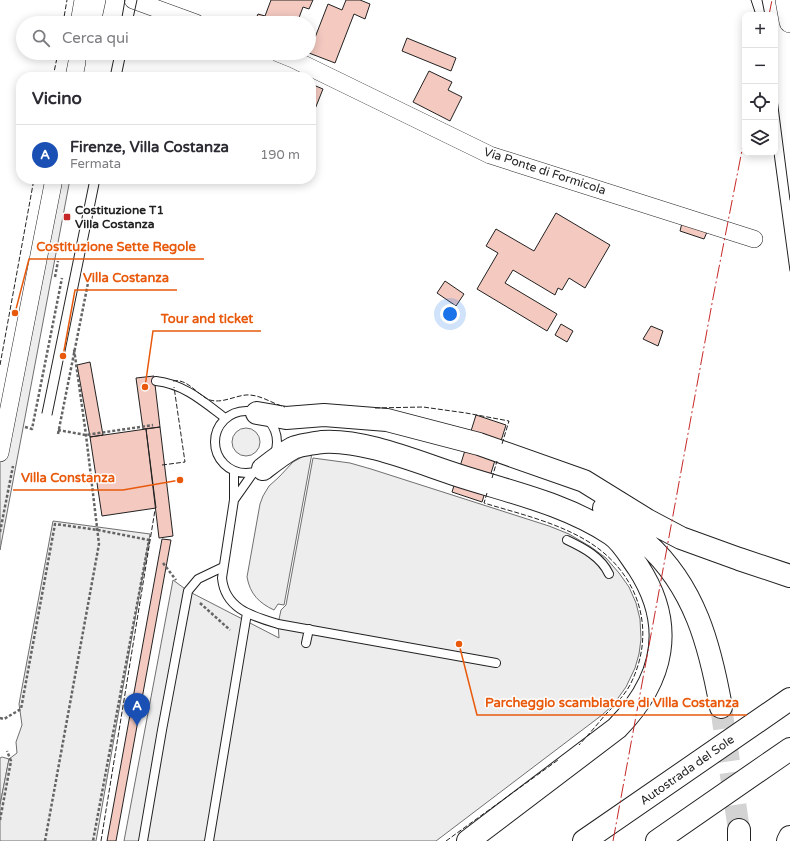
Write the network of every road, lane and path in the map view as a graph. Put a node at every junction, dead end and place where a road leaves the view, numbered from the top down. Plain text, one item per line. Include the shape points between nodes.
1 (83, 0) edge
2 (97, 0) edge
3 (133, 0) edge
4 (786, 0) edge
5 (80, 16) edge
6 (94, 16) edge
7 (177, 16) edge
8 (790, 22) edge
9 (295, 60) edge
10 (53, 184) edge
11 (754, 239) dead end
12 (58, 260) dead end
13 (55, 277) dead end
14 (62, 278) dead end
15 (88, 283) dead end
16 (74, 349) junction
17 (156, 381) dead end
18 (257, 413) junction
19 (225, 418) junction
20 (153, 426) dead end
21 (25, 427) dead end
22 (58, 430) junction
23 (58, 434) dead end
24 (86, 435) junction
25 (479, 444) junction
26 (0, 453) edge
27 (258, 471) junction
28 (234, 472) junction
29 (234, 500) junction
30 (98, 530) junction
31 (567, 540) dead end
32 (163, 563) dead end
33 (223, 567) junction
34 (609, 574) dead end
35 (790, 576) edge
36 (176, 580) dead end
37 (200, 603) dead end
38 (247, 613) junction
39 (309, 629) junction
40 (230, 630) dead end
41 (306, 643) dead end
42 (496, 663) dead end
43 (790, 699) edge
44 (721, 707) tunnel mouth
45 (0, 718) edge
46 (790, 749) edge
47 (7, 751) dead end
48 (0, 820) edge
49 (790, 837) edge
50 (45, 841) edge
51 (93, 841) edge
52 (143, 841) edge
53 (208, 841) edge
54 (468, 841) edge
55 (584, 841) edge
56 (657, 841) edge
57 (788, 841) edge

1 - 5 street
2 - 6 street
3 - 7 street
4 - 8 street
9 - 11 street, Via Ponte di Formicola via 490,155
10 - 26 street
12 - 13 path
14 - 21 path via 32,429
15 - 16 path
16 - 22 path
16 - 24 path
17 - 19 lane via 174,384
18 - 19 lane via 240,412
18 - 25 highway via 286,418 324,414 387,420
18 - 27 lane via 271,424 277,442 271,461
19 - 28 lane via 216,432 215,449 223,464
20 - 24 path
22 - 23 path
22 - 24 path
24 - 30 path
25 - 35 highway via 584,481 681,538
25 - 44 highway via 582,491 647,543 660,557 695,610 710,653
27 - 28 lane via 239,474
27 - 29 lane
27 - 54 highway via 294,448 322,442 351,443 386,452 547,502 588,520 613,535 646,580 654,598 661,638 655,671 642,699 617,728
28 - 29 lane
29 - 33 lane
30 - 45 path via 55,524 21,709 4,719
30 - 50 path via 100,544
30 - 51 path via 149,540
31 - 34 lane via 594,555 604,564
32 - 36 path
33 - 38 lane via 226,594 234,605
33 - 52 lane via 198,579 188,591
37 - 40 path
38 - 39 lane via 278,624
38 - 53 lane
39 - 41 lane
39 - 42 lane
43 - 55 highway, Autostrada del Sole
46 - 56 highway
47 - 48 path via 11,761
49 - 57 highway

